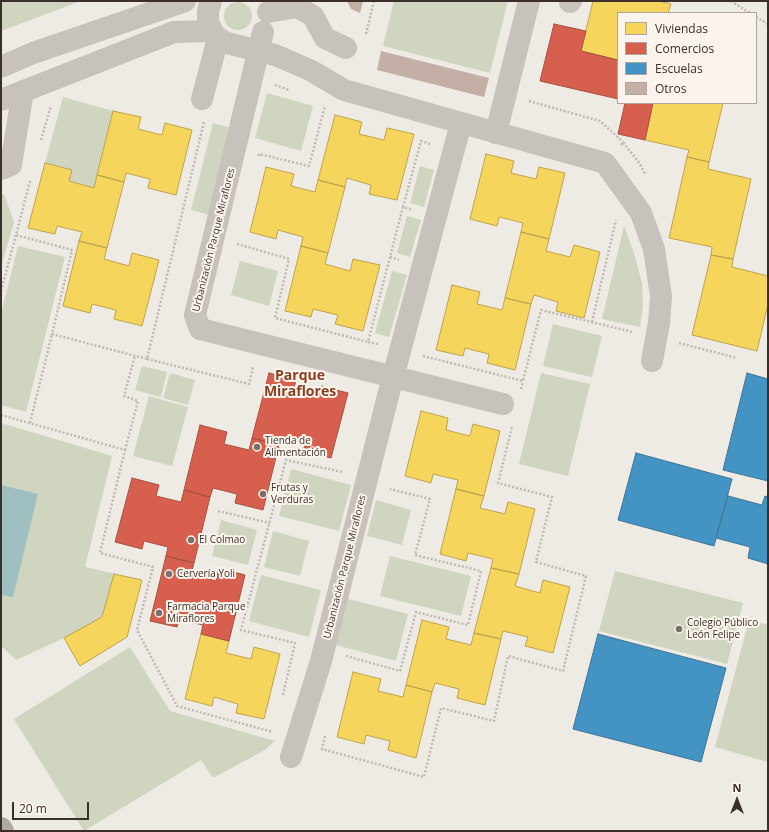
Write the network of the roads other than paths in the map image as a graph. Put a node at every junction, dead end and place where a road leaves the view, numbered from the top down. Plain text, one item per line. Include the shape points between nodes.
1 (185, 1) edge
2 (211, 1) edge
3 (529, 1) edge
4 (266, 22) edge
5 (222, 38) junction
6 (346, 48) dead end
7 (1, 67) edge
8 (23, 91) junction
9 (202, 99) dead end
10 (1, 100) edge
11 (461, 123) junction
12 (496, 133) junction
13 (1, 169) edge
14 (652, 361) dead end
15 (393, 377) junction
16 (512, 399) road end
17 (291, 757) dead end
18 (1, 828) edge
19 (3, 831) edge

1 - 7 street via 41,50
2 - 5 street via 208,21
3 - 12 street
4 - 5 street
4 - 6 street via 297,7 312,16 325,38
4 - 11 street via 310,70 344,90
4 - 15 street, Urbanización Parque Miraflores via 195,316 200,329
5 - 8 street via 174,32
5 - 9 street
8 - 10 street
8 - 13 street via 10,165
11 - 12 street
11 - 15 street, Urbanización Parque Miraflores
12 - 14 street via 605,163 641,213 654,249 661,296
15 - 16 street, Urbanización Parque Miraflores
15 - 17 street, Urbanización Parque Miraflores via 321,661
18 - 19 highway

